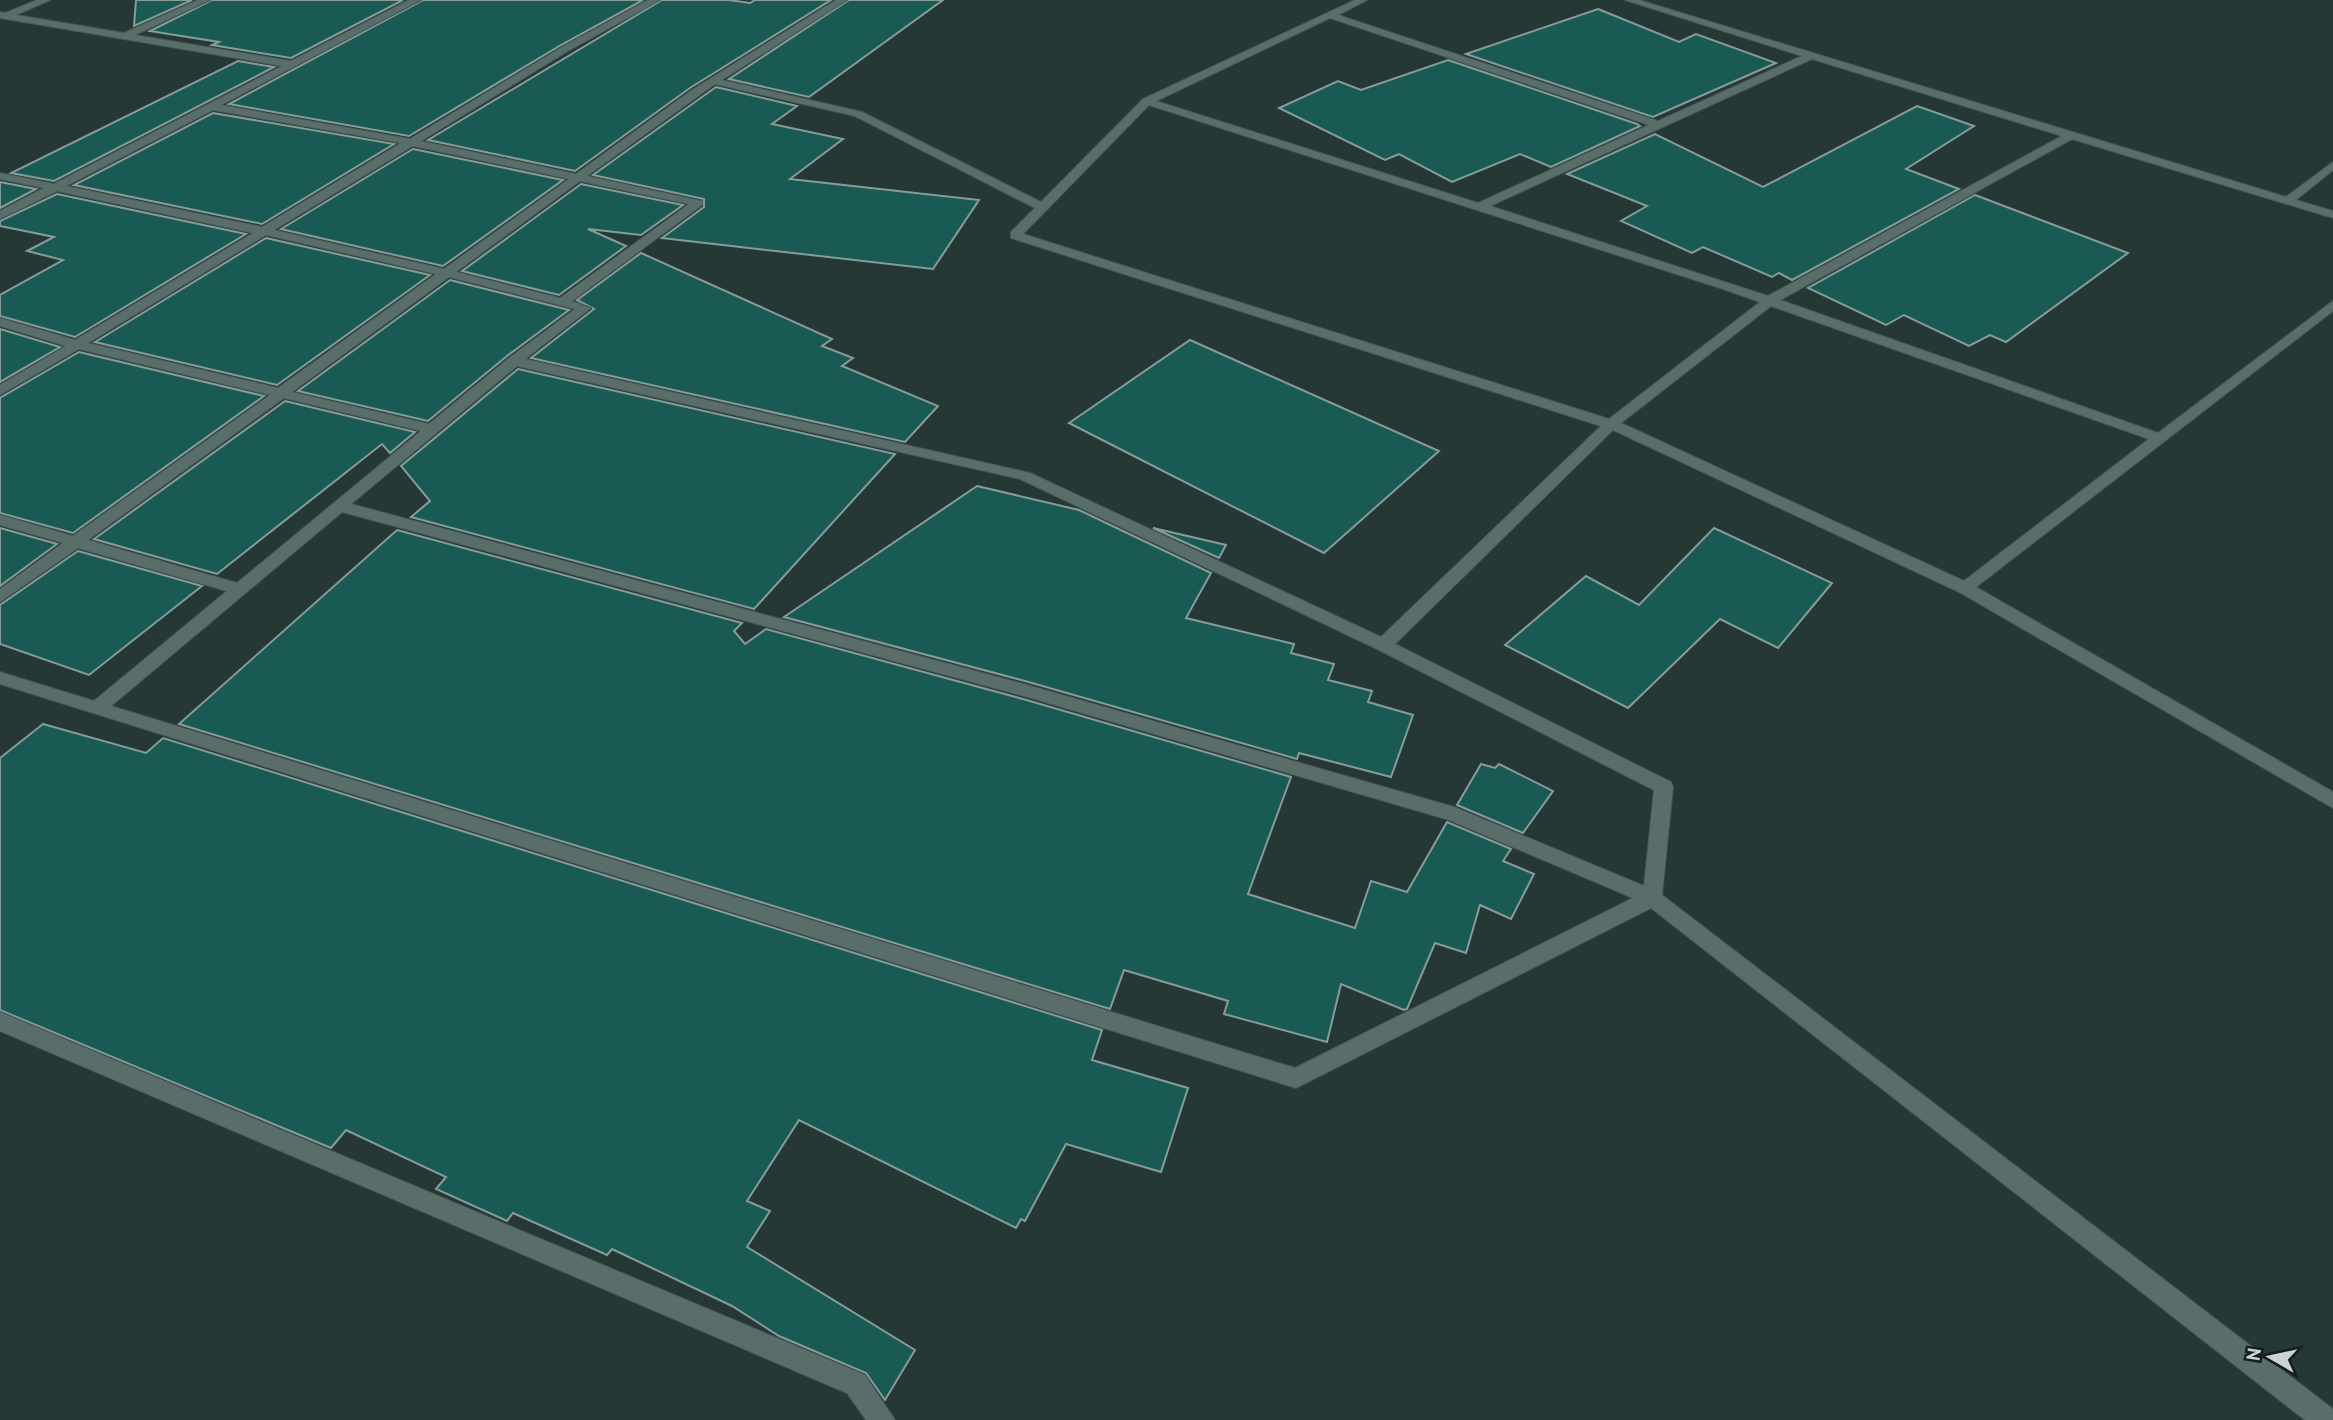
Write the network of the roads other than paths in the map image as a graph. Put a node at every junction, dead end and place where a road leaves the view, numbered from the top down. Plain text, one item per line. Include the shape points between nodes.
1 (45, 0) edge
2 (205, 0) edge
3 (416, 0) edge
4 (655, 0) edge
5 (842, 0) edge
6 (1362, 0) edge
7 (1630, 0) edge
8 (3, 15) edge
9 (1329, 15) junction
10 (125, 36) junction
11 (1812, 55) junction
12 (290, 64) junction
13 (715, 81) junction
14 (1147, 101) junction
15 (209, 106) junction
16 (1658, 125) junction
17 (2071, 135) junction
18 (411, 142) junction
19 (2333, 165) edge
20 (0, 176) edge
21 (579, 177) junction
22 (55, 187) junction
23 (2288, 201) junction
24 (1479, 207) junction
25 (1042, 208) junction
26 (2333, 215) edge
27 (0, 216) edge
28 (264, 230) junction
29 (448, 272) junction
30 (1769, 301) junction
31 (562, 302) junction
32 (2333, 305) edge
33 (0, 322) edge
34 (74, 344) junction
35 (514, 361) junction
36 (0, 391) edge
37 (281, 393) junction
38 (1611, 424) junction
39 (432, 429) junction
40 (2160, 438) junction
41 (339, 506) junction
42 (0, 520) edge
43 (74, 543) junction
44 (1965, 588) junction
45 (239, 589) junction
46 (0, 597) edge
47 (1384, 645) junction
48 (0, 678) edge
49 (97, 708) junction
50 (2333, 801) edge
51 (1651, 898) junction
52 (0, 1021) edge
53 (883, 1420) edge
54 (2326, 1420) edge

1 - 8 street
2 - 10 street
3 - 12 street
4 - 18 street
5 - 13 street
6 - 9 street
7 - 11 street
8 - 10 street
9 - 14 street
9 - 16 street
10 - 12 street
11 - 16 street
11 - 17 street
12 - 15 street
13 - 21 street
13 - 25 street via 858,114
14 - 24 street
14 - 25 street
15 - 18 street
15 - 22 street
16 - 24 street
17 - 23 street
17 - 30 street
18 - 21 street
18 - 28 street
19 - 23 street
20 - 22 street
21 - 29 street
21 - 31 street via 698,203
22 - 27 street
22 - 28 street
23 - 26 street
24 - 30 street
25 - 38 street via 1015,235
28 - 29 street
28 - 34 street
29 - 31 street
29 - 37 street
30 - 38 street
30 - 40 street
31 - 35 street via 585,308
32 - 40 street
33 - 34 street
34 - 36 street
34 - 37 street
35 - 39 street
35 - 47 street via 1025,476
37 - 39 street
37 - 43 street
38 - 44 street
38 - 47 street
39 - 41 street
40 - 44 street
41 - 45 street
41 - 51 street via 1011,687 1454,814
42 - 43 street
43 - 45 street
43 - 46 street
44 - 50 street
45 - 49 street
47 - 51 street via 1664,787
48 - 49 street
49 - 51 street via 1296,1078
51 - 54 street
52 - 53 street via 856,1384

